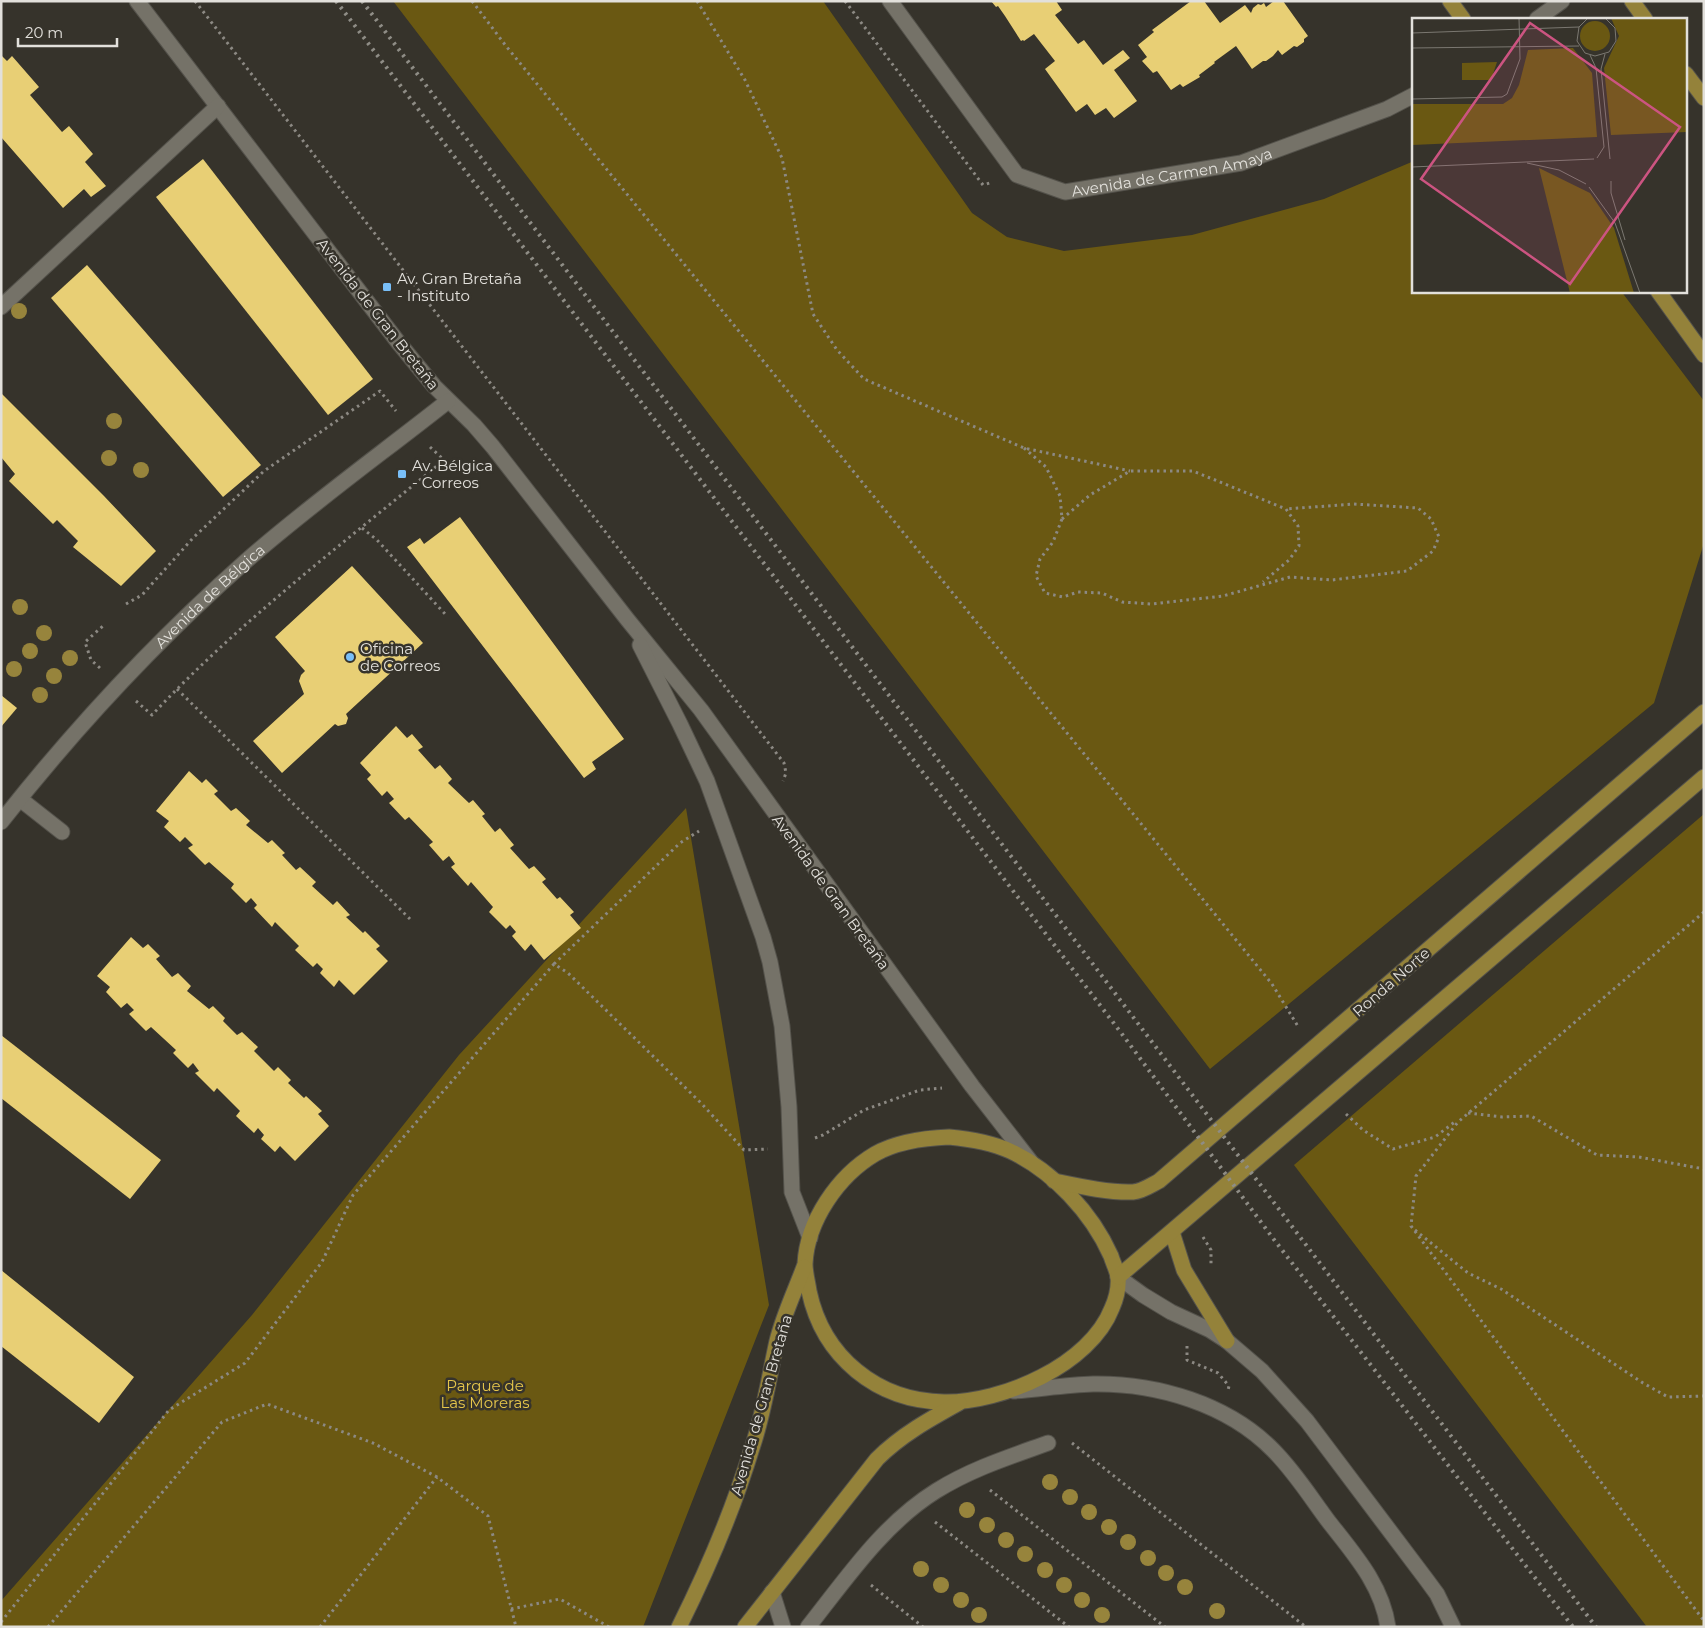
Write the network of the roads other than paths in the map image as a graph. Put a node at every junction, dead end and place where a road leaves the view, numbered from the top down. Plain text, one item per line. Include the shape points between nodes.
1 (137, 1) edge
2 (890, 1) edge
3 (1450, 1) edge
4 (1632, 1) edge
5 (1558, 4) edge
6 (1462, 18) edge
7 (1539, 18) edge
8 (1644, 18) edge
9 (1688, 77) edge
10 (1412, 96) edge
11 (1704, 98) edge
12 (218, 106) junction
13 (1659, 292) edge
14 (1, 307) edge
15 (1704, 355) edge
16 (448, 401) junction
17 (627, 619) junction
18 (1704, 712) edge
19 (1704, 777) edge
20 (20, 798) junction
21 (1, 822) edge
22 (62, 832) dead end
23 (1034, 1165) junction
24 (1054, 1181) junction
25 (1172, 1232) junction
26 (810, 1238) junction
27 (805, 1265) junction
28 (1118, 1277) junction
29 (1227, 1341) junction
30 (1009, 1391) junction
31 (962, 1401) junction
32 (1048, 1443) dead end
33 (772, 1592) junction
34 (679, 1627) edge
35 (745, 1627) edge
36 (783, 1627) edge
37 (808, 1627) edge
38 (1388, 1627) edge
39 (1453, 1627) edge

1 - 12 street, Avenida de Gran Bretaña
2 - 10 street, Avenida de Carmen Amaya via 1017,175 1065,192 1241,163 1387,109
3 - 6 main road
4 - 8 main road
5 - 7 street
9 - 11 main road
12 - 14 street
12 - 16 street, Avenida de Gran Bretaña via 398,342
13 - 15 main road
16 - 17 street, Avenida de Gran Bretaña via 493,447
16 - 20 street, Avenida de Bélgica via 309,508 216,587 118,685
17 - 23 street, Avenida de Gran Bretaña via 701,710 972,1086
17 - 26 street, Avenida de Gran Bretaña via 707,781 763,937 782,1026 792,1192
18 - 24 main road, Ronda Norte via 1159,1180 1134,1192
19 - 25 main road
20 - 21 street, Avenida de Bélgica
20 - 22 street
23 - 24 main road
23 - 26 main road via 998,1146 966,1139 934,1138 896,1145 864,1161 843,1181 827,1201
24 - 28 main road via 1076,1203 1104,1241
25 - 28 main road
25 - 29 main road via 1184,1270
26 - 27 main road
27 - 31 main road via 820,1327 851,1366 874,1383 907,1397
27 - 34 main road, Avenida de Gran Bretaña via 777,1339 753,1447 710,1563
28 - 29 street via 1171,1312
28 - 30 main road via 1118,1289 1110,1313 1093,1340 1056,1368
29 - 39 street via 1272,1381 1307,1420 1426,1579
30 - 31 main road
30 - 38 street via 1093,1384 1134,1387 1193,1400 1236,1420 1274,1451 1360,1564 1376,1588
31 - 33 main road via 896,1441 877,1459
32 - 37 street via 976,1470 919,1503 872,1548
33 - 35 main road
33 - 36 street

